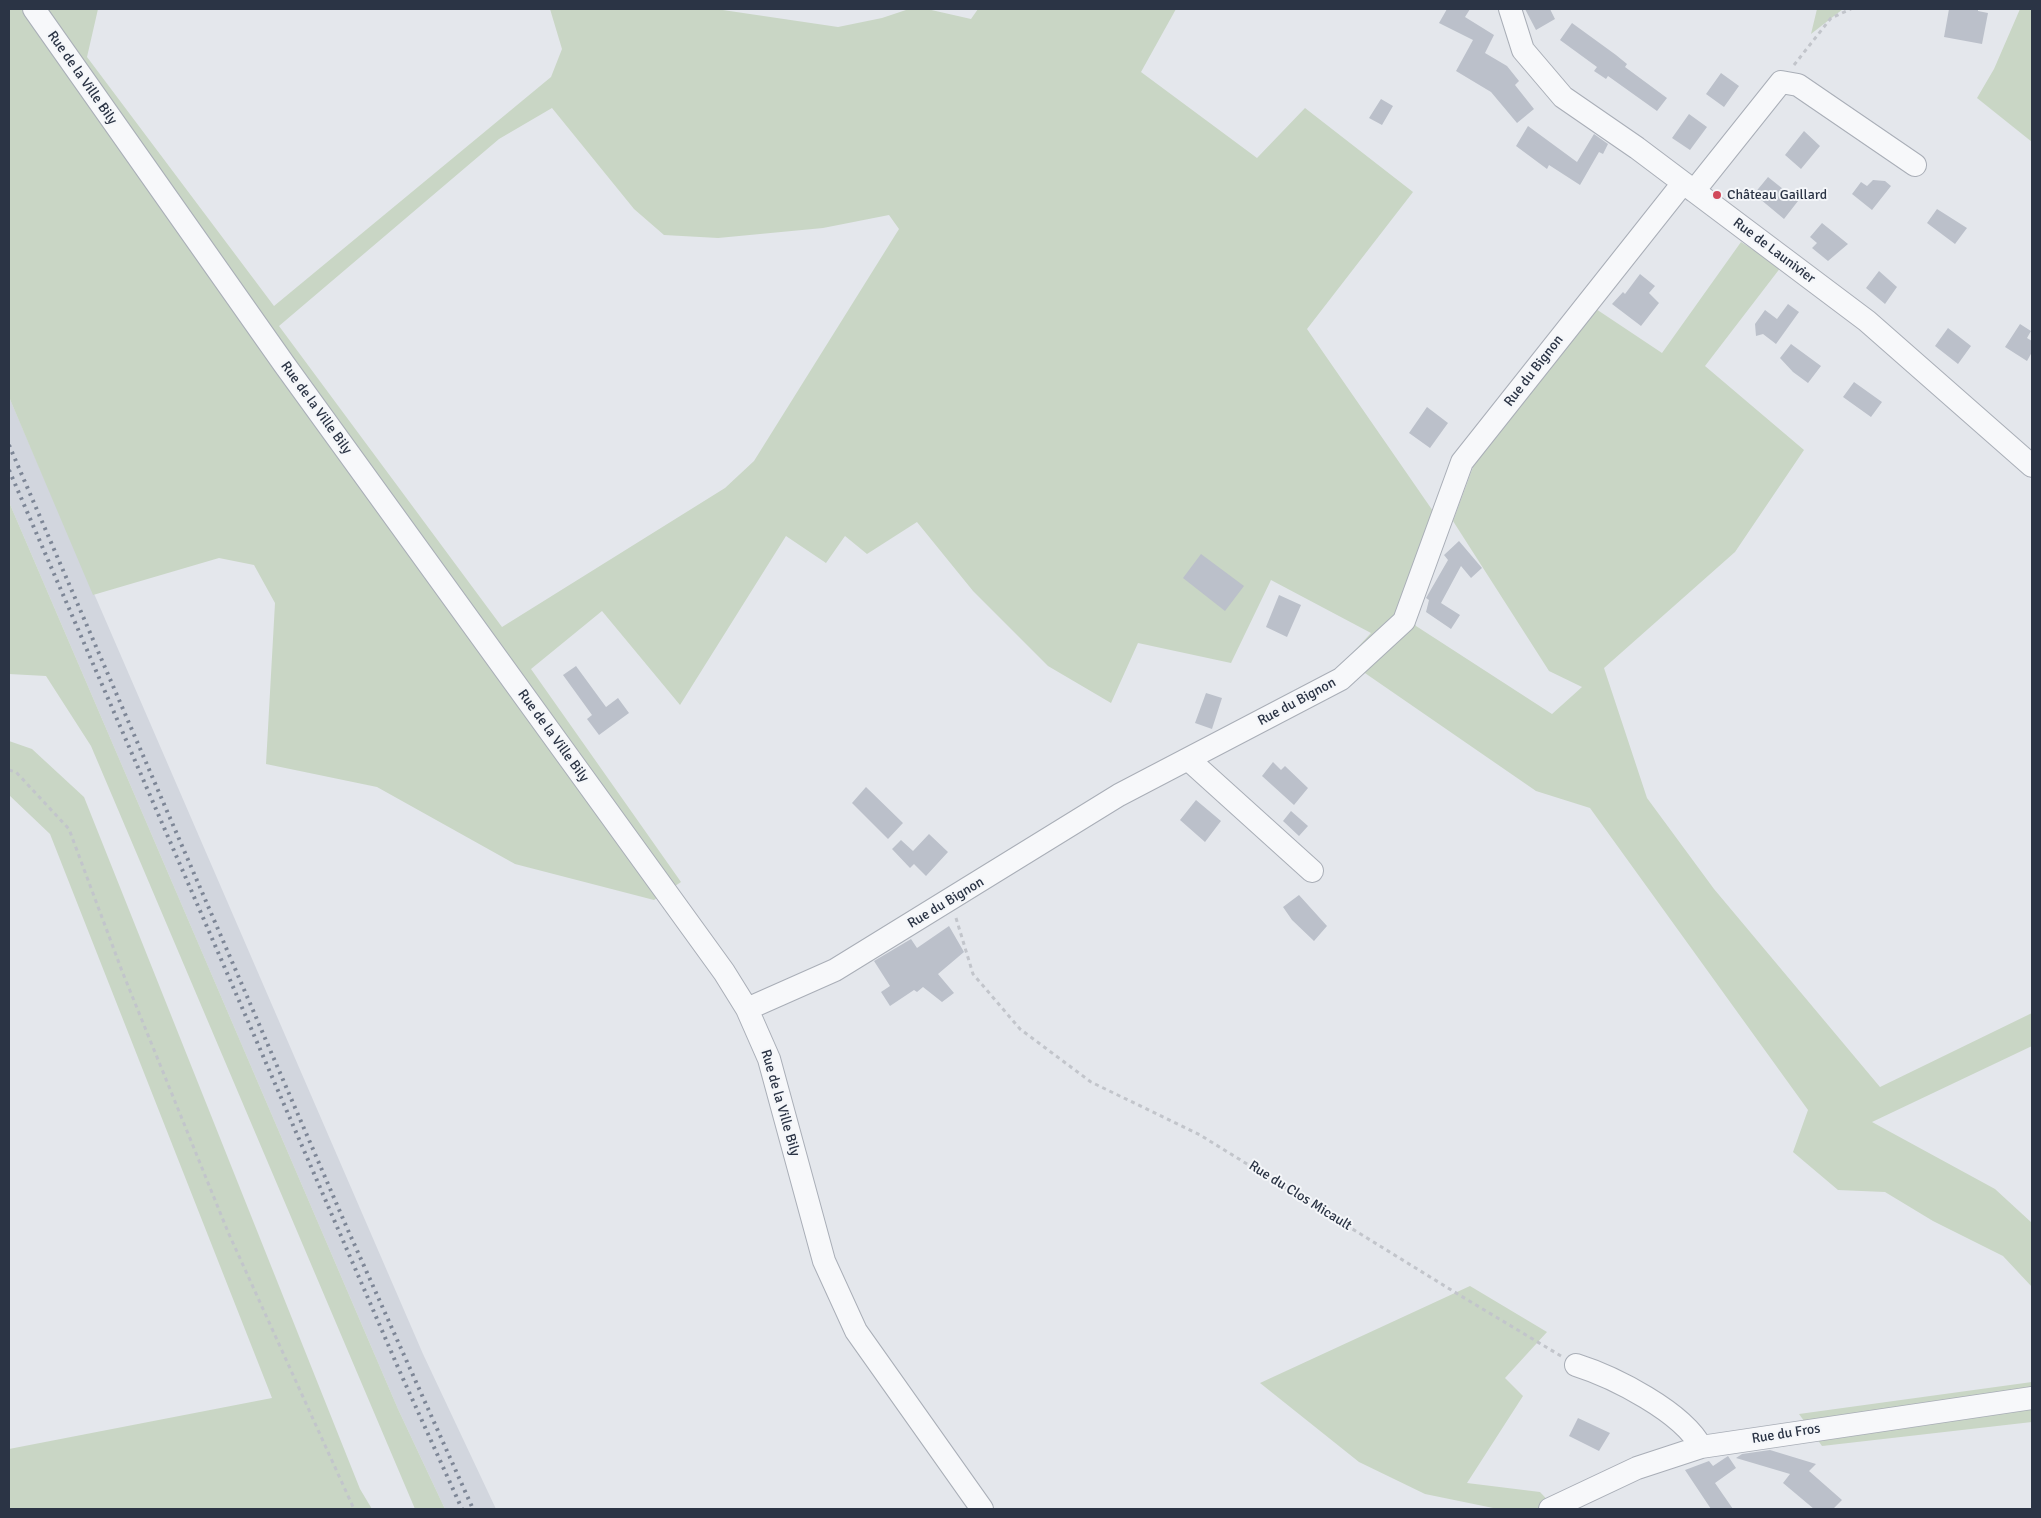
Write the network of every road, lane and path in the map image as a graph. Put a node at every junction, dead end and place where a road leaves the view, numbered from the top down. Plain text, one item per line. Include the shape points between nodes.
1 (34, 9) edge
2 (1510, 9) edge
3 (1851, 9) edge
4 (1781, 82) junction
5 (1915, 165) dead end
6 (1689, 187) junction
7 (2032, 466) edge
8 (1188, 759) junction
9 (9, 770) edge
10 (1312, 871) dead end
11 (950, 901) junction
12 (747, 1009) junction
13 (1576, 1365) joint
14 (2032, 1398) edge
15 (1701, 1448) junction
16 (354, 1509) edge
17 (982, 1509) edge
18 (1550, 1509) edge

1 - 12 street, Rue de la Ville Bily via 278,356 724,972
2 - 6 street, Rue de Launivier via 1523,50 1563,97
3 - 4 path via 1832,18
4 - 5 street via 1798,85
4 - 6 street, Rue du Bignon
6 - 7 street, Rue de Launivier via 1867,321
6 - 8 street, Rue du Bignon via 1462,462 1404,621 1341,679
8 - 10 street
8 - 11 street, Rue du Bignon via 1119,795
9 - 16 path via 16,772 69,830 122,971 228,1232
11 - 12 street, Rue du Bignon via 835,970
11 - 13 path, Rue du Clos Micault via 973,974 1020,1029 1091,1082 1200,1135
12 - 17 street, Rue de la Ville Bily via 770,1059 824,1261 856,1331
13 - 15 street via 1612,1379 1675,1416 1694,1435
14 - 15 street, Rue du Fros
15 - 18 street, Rue du Fros via 1637,1468

